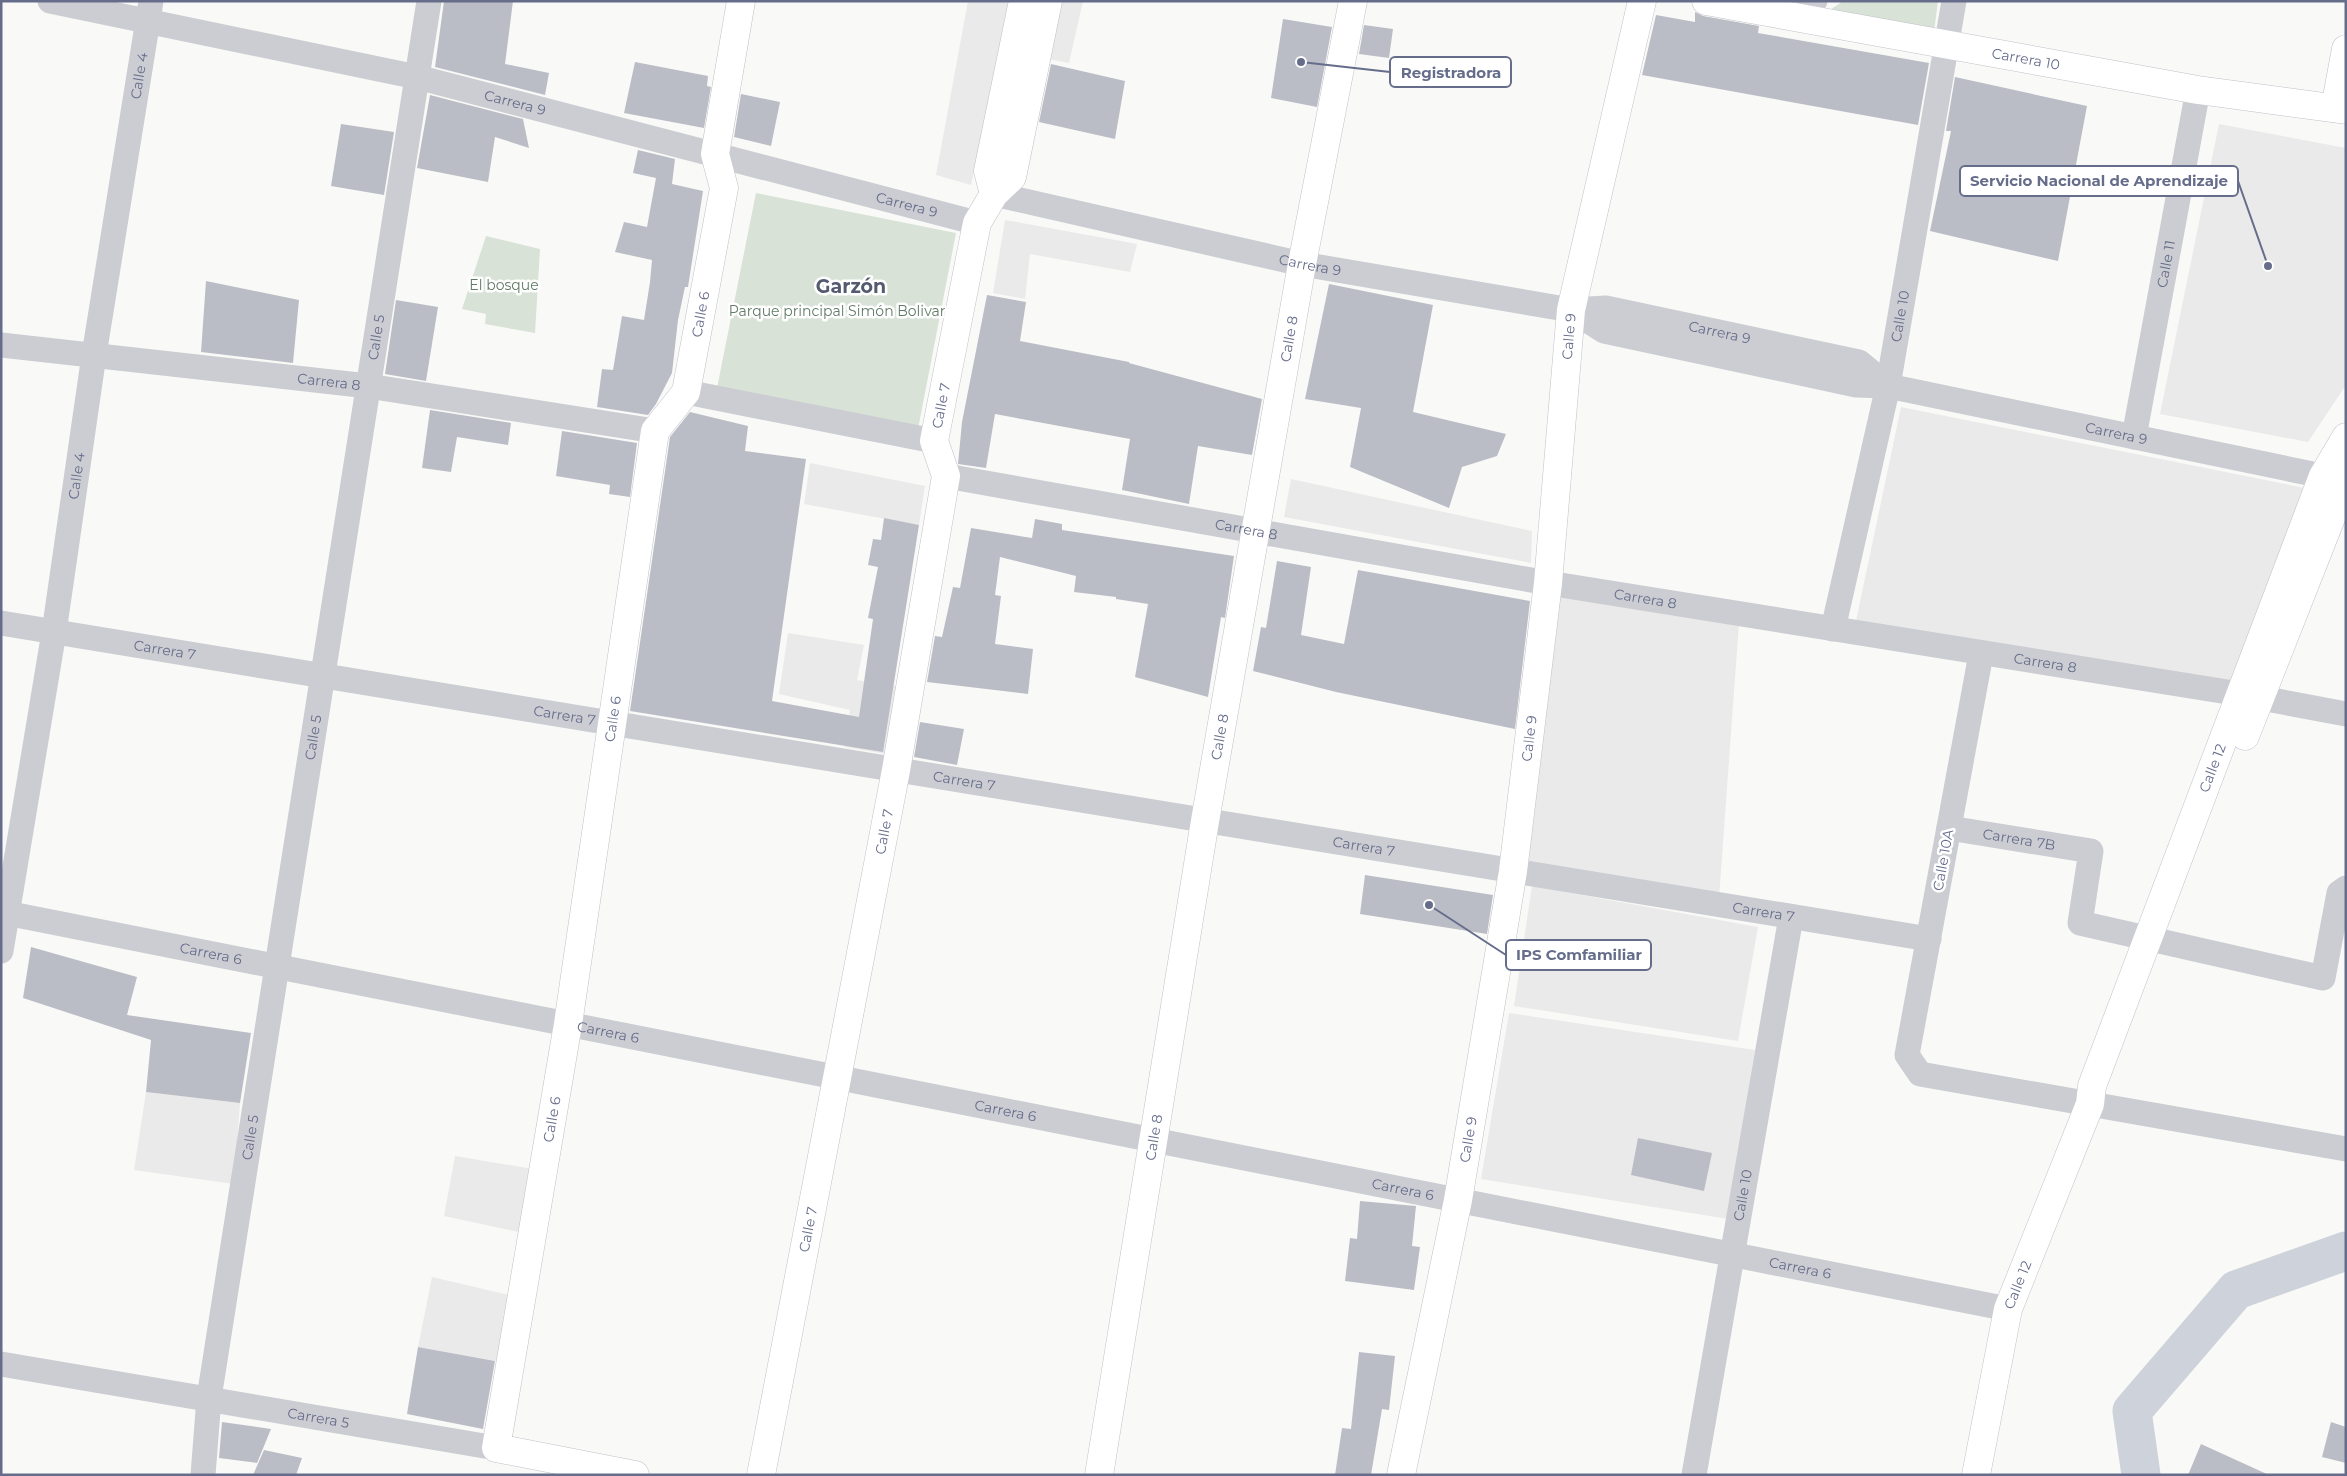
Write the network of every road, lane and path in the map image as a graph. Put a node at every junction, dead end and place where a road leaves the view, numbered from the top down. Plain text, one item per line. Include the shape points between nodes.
1 (50, 1) edge
2 (429, 1) edge
3 (741, 1) edge
4 (1023, 1) edge
5 (1048, 1) edge
6 (1353, 1) edge
7 (1642, 1) edge
8 (1706, 1) edge
9 (1954, 1) edge
10 (1807, 10) edge
11 (149, 11) edge
12 (1947, 43) junction
13 (2346, 49) edge
14 (417, 77) junction
15 (2198, 90) junction
16 (2340, 109) edge
17 (715, 154) junction
18 (994, 194) junction
19 (977, 223) junction
20 (1302, 264) junction
21 (1571, 310) junction
22 (1, 345) edge
23 (94, 355) junction
24 (368, 386) junction
25 (1888, 386) junction
26 (686, 392) junction
27 (655, 430) junction
28 (2134, 437) junction
29 (2346, 437) edge
30 (934, 441) junction
31 (946, 476) junction
32 (2340, 479) edge
33 (1256, 531) junction
34 (1548, 583) junction
35 (1, 623) edge
36 (1833, 629) junction
37 (54, 632) junction
38 (1981, 654) junction
39 (323, 676) junction
40 (2250, 696) junction
41 (2346, 714) edge
42 (613, 723) junction
43 (896, 770) junction
44 (1206, 821) junction
45 (1949, 828) junction
46 (1513, 872) junction
47 (2344, 889) edge
48 (5, 913) edge
49 (1790, 917) junction
50 (1928, 940) junction
51 (2156, 940) junction
52 (1, 951) edge
53 (276, 966) junction
54 (568, 1024) junction
55 (838, 1077) junction
56 (2090, 1104) junction
57 (1155, 1140) junction
58 (2346, 1149) edge
59 (1458, 1200) junction
60 (1731, 1254) junction
61 (2008, 1309) junction
62 (1, 1364) edge
63 (209, 1398) junction
64 (496, 1448) junction
65 (203, 1475) edge
66 (635, 1475) edge
67 (761, 1475) edge
68 (1099, 1475) edge
69 (1401, 1475) edge
70 (1694, 1475) edge
71 (1976, 1475) edge

1 - 11 street, Carrera 9
2 - 14 street, Calle 5
3 - 17 street, Calle 6
4 - 18 street via 988,172
5 - 18 street, Calle 7 via 1012,177
6 - 20 street, Calle 8
7 - 21 street, Calle 9
8 - 10 street, Carrera 10
9 - 12 street, Calle 10
10 - 12 street, Carrera 10
11 - 14 street, Carrera 9
11 - 23 street, Calle 4
12 - 15 street, Carrera 10
12 - 25 street, Calle 10
13 - 16 street
14 - 17 street, Carrera 9
14 - 24 street, Calle 5
15 - 16 street, Carrera 10
15 - 28 street, Calle 11
17 - 19 street, Carrera 9
17 - 26 street, Calle 6 via 724,188
18 - 19 street, Calle 7
18 - 20 street, Carrera 9
19 - 30 street, Calle 7
20 - 21 street, Carrera 9
20 - 33 street, Calle 8
21 - 25 street, Carrera 9 via 1604,331 1697,339 1792,360 1856,385
21 - 34 street, Calle 9
22 - 23 street, Carrera 8
23 - 24 street, Carrera 8
23 - 37 street, Calle 4
24 - 27 street, Carrera 8
24 - 39 street, Calle 5
25 - 28 street, Carrera 9
25 - 36 street, Calle 10
26 - 27 street, Calle 6
26 - 30 street
27 - 42 street, Calle 6
28 - 32 street, Carrera 9
29 - 32 street, Calle 12
30 - 31 street, Calle 7
31 - 33 street, Carrera 8
31 - 43 street, Calle 7
32 - 40 street, Calle 12
33 - 34 street, Carrera 8
33 - 44 street, Calle 8
34 - 36 street, Carrera 8
34 - 46 street, Calle 9
35 - 37 street, Carrera 7
36 - 38 street, Carrera 8
37 - 39 street, Carrera 7
37 - 48 street, Calle 4
38 - 40 street, Carrera 8
38 - 45 street, Calle 10A
39 - 42 street, Carrera 7
39 - 53 street, Calle 5
40 - 41 street, Carrera 8
40 - 51 street, Calle 12
42 - 43 street, Carrera 7
42 - 54 street, Calle 6
43 - 44 street, Carrera 7
43 - 55 street, Calle 7
44 - 46 street, Carrera 7
44 - 57 street, Calle 8
45 - 50 street, Calle 10A
45 - 51 street, Carrera 7B via 2091,851 2080,923
46 - 49 street, Carrera 7
46 - 59 street, Calle 9
47 - 51 street via 2339,893 2323,978
48 - 52 street, Calle 4
48 - 53 street, Carrera 6
49 - 50 street, Carrera 7
49 - 60 street, Calle 10
50 - 56 street, Calle 10A via 1907,1055 1920,1074
51 - 56 street, Calle 12 via 2105,1091
53 - 54 street, Carrera 6
53 - 63 street, Calle 5
54 - 55 street, Carrera 6
54 - 64 street, Calle 6
55 - 57 street, Carrera 6
55 - 67 street, Calle 7
56 - 58 street
56 - 61 street, Calle 12
57 - 59 street, Carrera 6
57 - 68 street, Calle 8
59 - 60 street, Carrera 6
59 - 69 street, Calle 9
60 - 61 street, Carrera 6
60 - 70 street, Calle 10
61 - 71 street, Calle 12
62 - 63 street, Carrera 5
63 - 64 street, Carrera 5
63 - 65 street, Calle 5
64 - 66 street, Carrera 5

